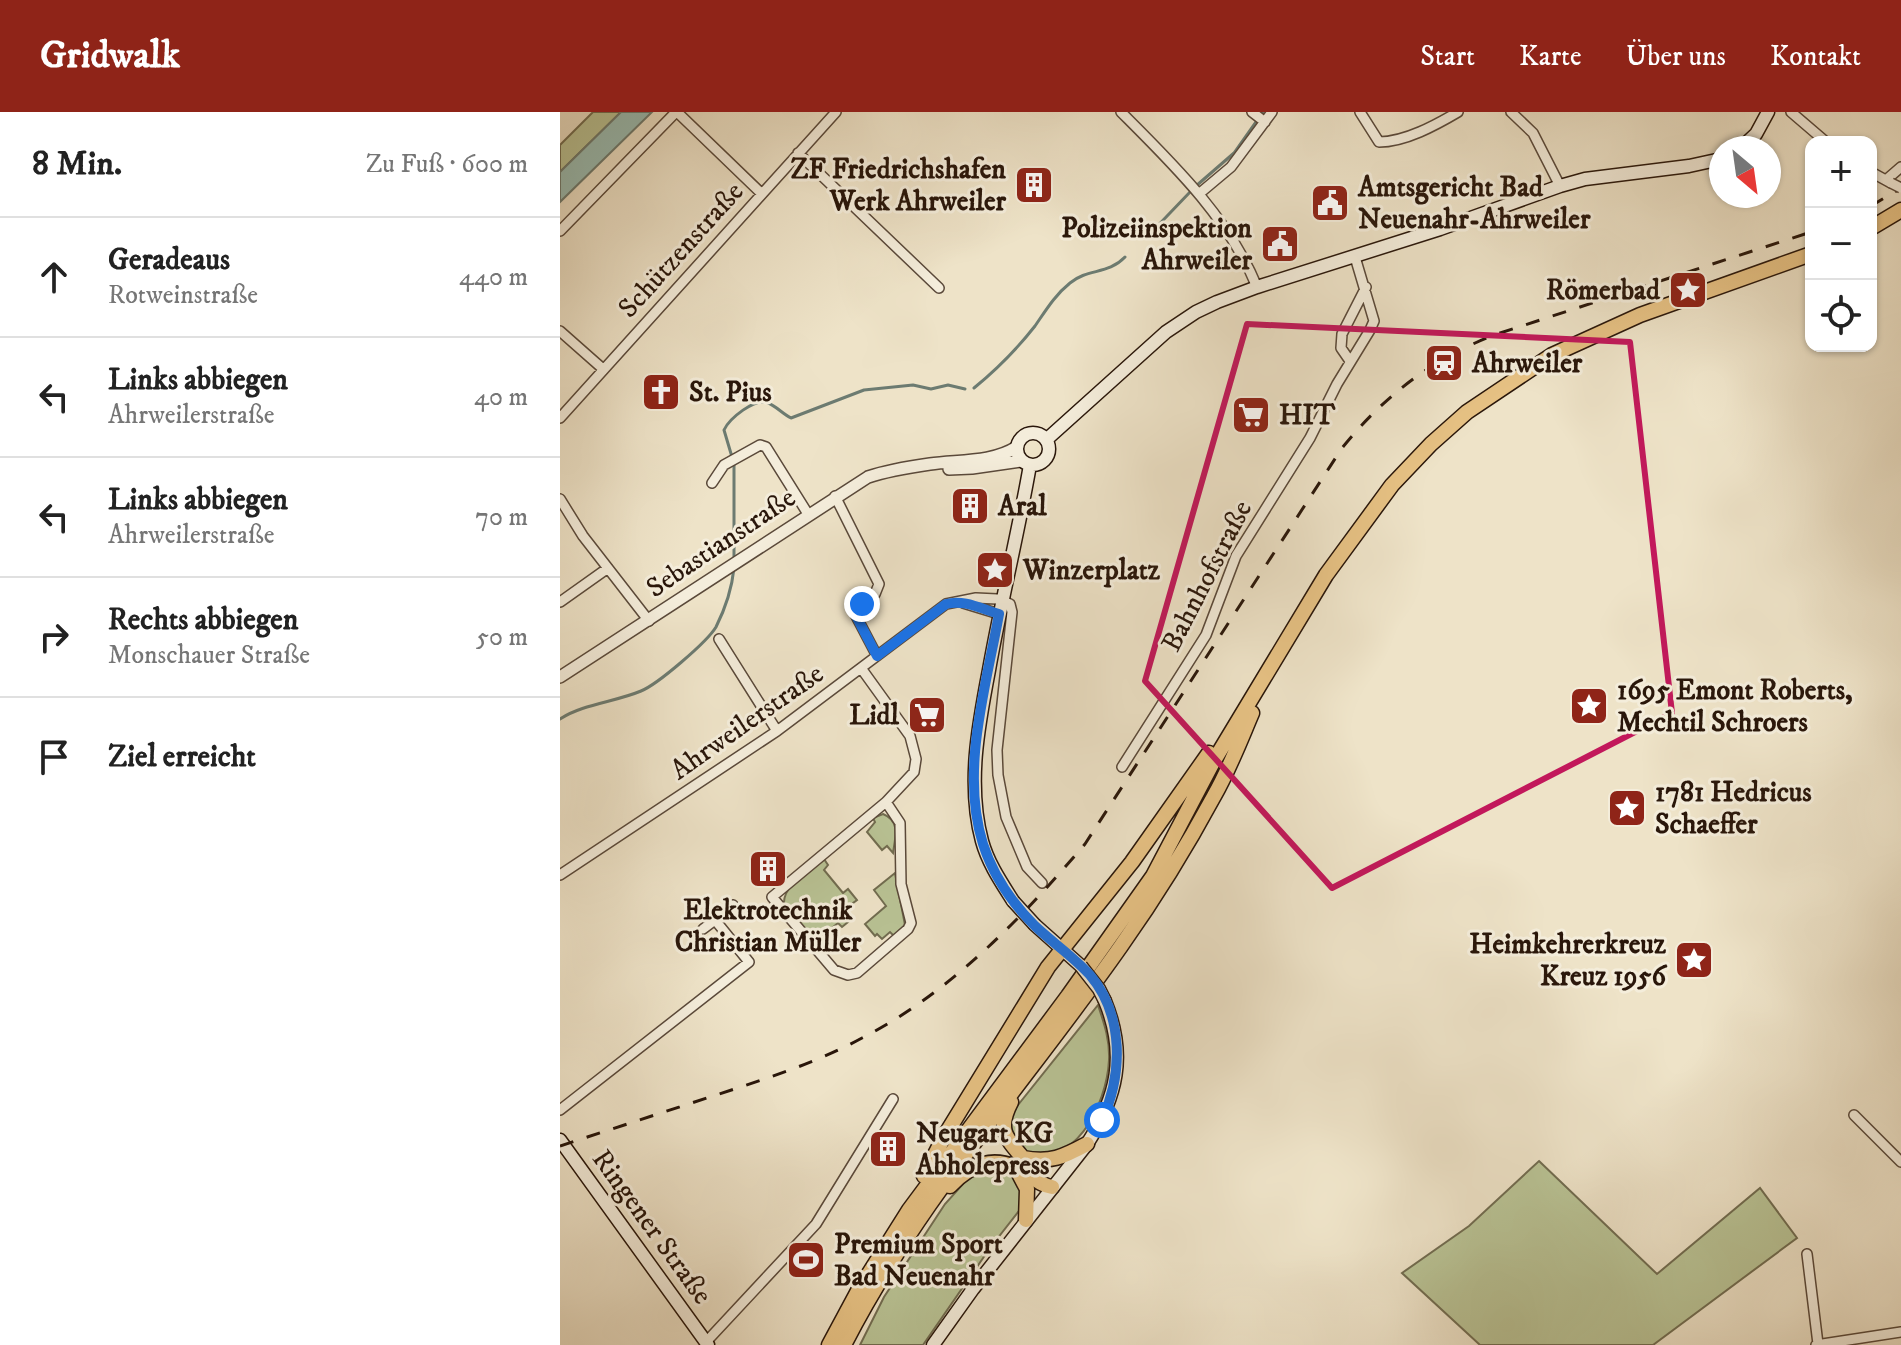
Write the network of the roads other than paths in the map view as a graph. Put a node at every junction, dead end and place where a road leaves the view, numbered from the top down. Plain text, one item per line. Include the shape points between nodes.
1 (676, 112) edge
2 (836, 112) edge
3 (1121, 112) edge
4 (1272, 112) edge
5 (1360, 112) edge
6 (1458, 112) edge
7 (1511, 112) edge
8 (1768, 112) edge
9 (1791, 112) edge
10 (1259, 117) edge
11 (1754, 136) edge
12 (1819, 136) edge
13 (798, 153) junction
14 (1709, 162) edge
15 (1901, 167) edge
16 (1877, 176) edge
17 (1888, 182) junction
18 (1560, 186) junction
19 (1901, 188) edge
20 (1196, 189) junction
21 (762, 194) junction
22 (1901, 210) edge
23 (1877, 224) edge
24 (560, 231) edge
25 (1805, 256) edge
26 (1355, 257) junction
27 (1257, 287) junction
28 (1366, 287) junction
29 (939, 288) dead end
30 (560, 331) edge
31 (1350, 361) junction
32 (603, 369) junction
33 (560, 418) edge
34 (1046, 440) junction
35 (1017, 447) junction
36 (1026, 463) junction
37 (972, 464) junction
38 (712, 483) dead end
39 (835, 496) junction
40 (560, 499) edge
41 (808, 514) junction
42 (608, 568) junction
43 (560, 602) edge
44 (1000, 608) junction
45 (649, 621) junction
46 (719, 639) dead end
47 (877, 656) junction
48 (1277, 658) junction
49 (861, 668) junction
50 (560, 677) edge
51 (777, 731) junction
52 (1122, 767) dead end
53 (886, 802) junction
54 (560, 875) edge
55 (1042, 883) dead end
56 (733, 905) dead end
57 (715, 920) junction
58 (703, 929) dead end
59 (1061, 948) junction
60 (1030, 1068) junction
61 (893, 1099) dead end
62 (560, 1110) edge
63 (1854, 1115) dead end
64 (560, 1140) edge
65 (1087, 1144) junction
66 (1019, 1162) junction
67 (1901, 1162) edge
68 (1052, 1187) junction
69 (920, 1217) junction
70 (1026, 1220) junction
71 (894, 1233) junction
72 (1807, 1254) dead end
73 (1901, 1332) edge
74 (707, 1343) edge
75 (829, 1345) edge
76 (844, 1345) edge
77 (933, 1345) edge
78 (1817, 1345) edge

1 - 21 street
1 - 24 street
2 - 13 street, Schützenstraße
3 - 20 street
4 - 10 street
5 - 6 street via 1374,137 1387,142
7 - 18 street via 1533,133
8 - 11 main road
9 - 12 street
10 - 20 street via 1231,167
13 - 21 street, Schützenstraße
13 - 29 street
14 - 18 main road
15 - 17 street
16 - 17 street
17 - 19 street, bridge
18 - 26 main road
20 - 27 street via 1248,263
21 - 32 street, Schützenstraße
22 - 23 main road
25 - 48 main road via 1583,340 1525,371 1467,412 1392,485 1326,575
26 - 27 main road
26 - 28 street, Bahnhofstraße
27 - 34 main road via 1196,312 1166,332
28 - 31 street, Bahnhofstraße via 1374,321
28 - 31 street via 1342,334 1341,348
30 - 32 street
31 - 52 street, Bahnhofstraße via 1310,438 1236,556 1206,635
32 - 33 street, Schützenstraße
34 - 35 main road via 1026,435
34 - 36 main road via 1045,460
35 - 36 main road
35 - 37 street, Sebastianstraße
36 - 37 street, Sebastianstraße
36 - 44 main road
37 - 39 street, Sebastianstraße via 888,470
38 - 41 street via 732,461 755,446 766,447
39 - 41 street, Sebastianstraße
39 - 47 street via 879,584 855,614
40 - 42 street
41 - 45 street, Sebastianstraße
42 - 43 street
42 - 45 street
44 - 47 street, Ahrweilerstraße via 946,604
44 - 55 street via 1010,604 1013,619 998,775 1006,817 1027,867
44 - 59 main road, bridge via 979,726 975,785 983,843 1013,901
45 - 50 street, Sebastianstraße
46 - 51 street
47 - 49 street, Ahrweilerstraße
48 - 59 main road via 1132,862
48 - 60 main road via 1188,843 1122,944
48 - 71 main road via 1212,764 1153,876
49 - 51 street, Ahrweilerstraße
49 - 53 street via 915,748 914,772
51 - 54 street, Ahrweilerstraße
53 - 53 street via 772,897 840,974 857,973 911,923 901,884 900,823
56 - 57 street
57 - 58 street
57 - 62 street via 749,962
59 - 65 main road, bridge via 1092,978 1117,1038 1110,1103
59 - 71 main road via 944,1137
60 - 66 main road via 1004,1117 1004,1132
60 - 69 main road
61 - 74 street, Ringener Straße via 816,1224
63 - 67 street
64 - 74 main road, Ringener Straße
65 - 66 main road via 1063,1157
65 - 68 main road
66 - 68 main road via 1042,1185
66 - 69 main road via 971,1168
66 - 70 main road via 1027,1189
68 - 70 main road
69 - 76 main road
70 - 77 main road
71 - 75 main road
72 - 78 street
73 - 78 street

